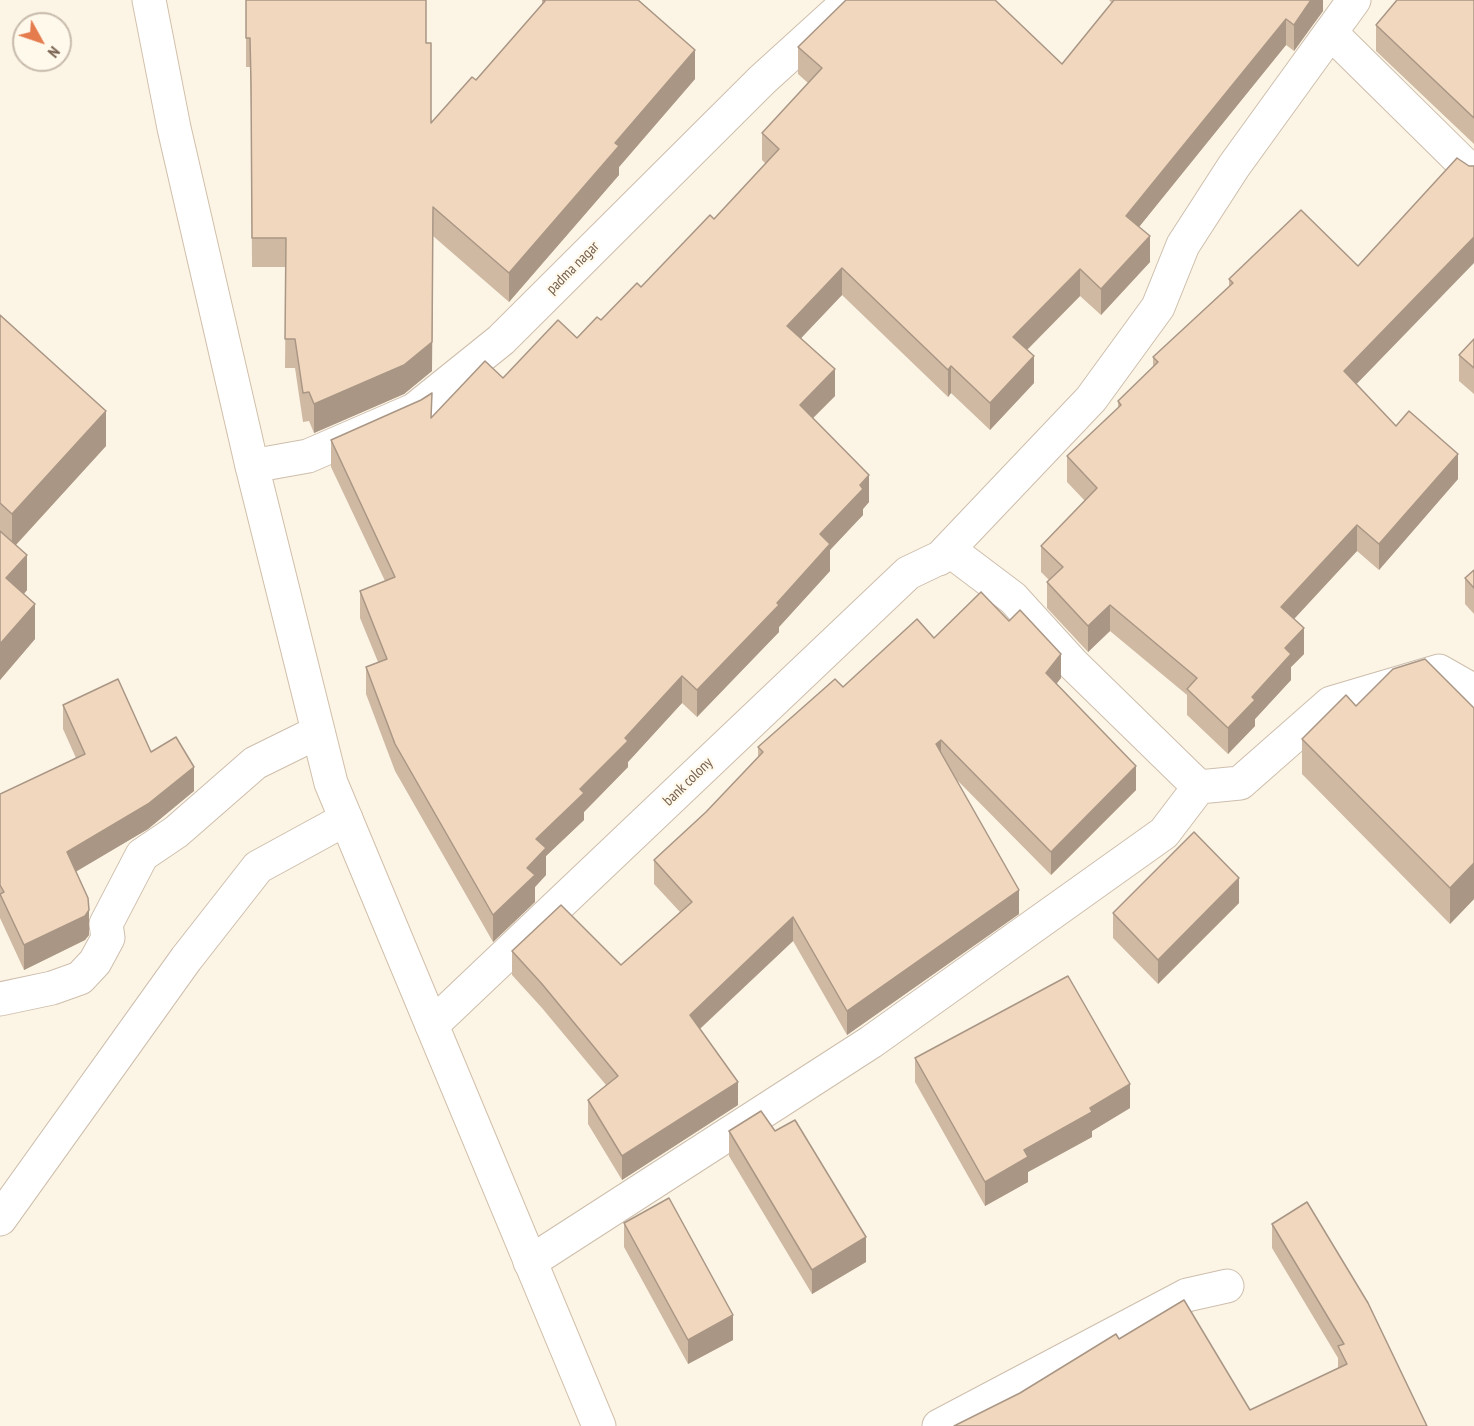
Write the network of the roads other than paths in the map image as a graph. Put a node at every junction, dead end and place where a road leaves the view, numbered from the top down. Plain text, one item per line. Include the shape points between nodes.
1 (149, 0) edge
2 (850, 0) edge
3 (1354, 0) edge
4 (1331, 33) junction
5 (1474, 174) edge
6 (252, 466) junction
7 (946, 555) junction
8 (1474, 691) edge
9 (318, 732) junction
10 (1199, 787) junction
11 (346, 819) junction
12 (0, 999) edge
13 (432, 1025) junction
14 (0, 1219) edge
15 (530, 1262) junction
16 (1227, 1286) dead end
17 (599, 1426) edge
18 (939, 1426) edge

1 - 6 street via 174,128
2 - 6 street, padma nagar via 762,80 501,340 414,410 308,456
3 - 4 street
4 - 5 street
4 - 7 street via 1234,166 1183,245 1158,308 1091,399
6 - 9 street
7 - 10 street via 1013,598
7 - 13 street, bank colony via 908,573
8 - 10 street via 1439,671 1331,703 1240,783
9 - 11 street via 331,783
9 - 12 street via 255,763 176,832 142,855 106,924 108,938 95,963 80,978
10 - 15 street via 1164,833 891,1028
11 - 13 street
11 - 14 street via 258,867 186,959
13 - 15 street
15 - 17 street
16 - 18 street via 1187,1295

